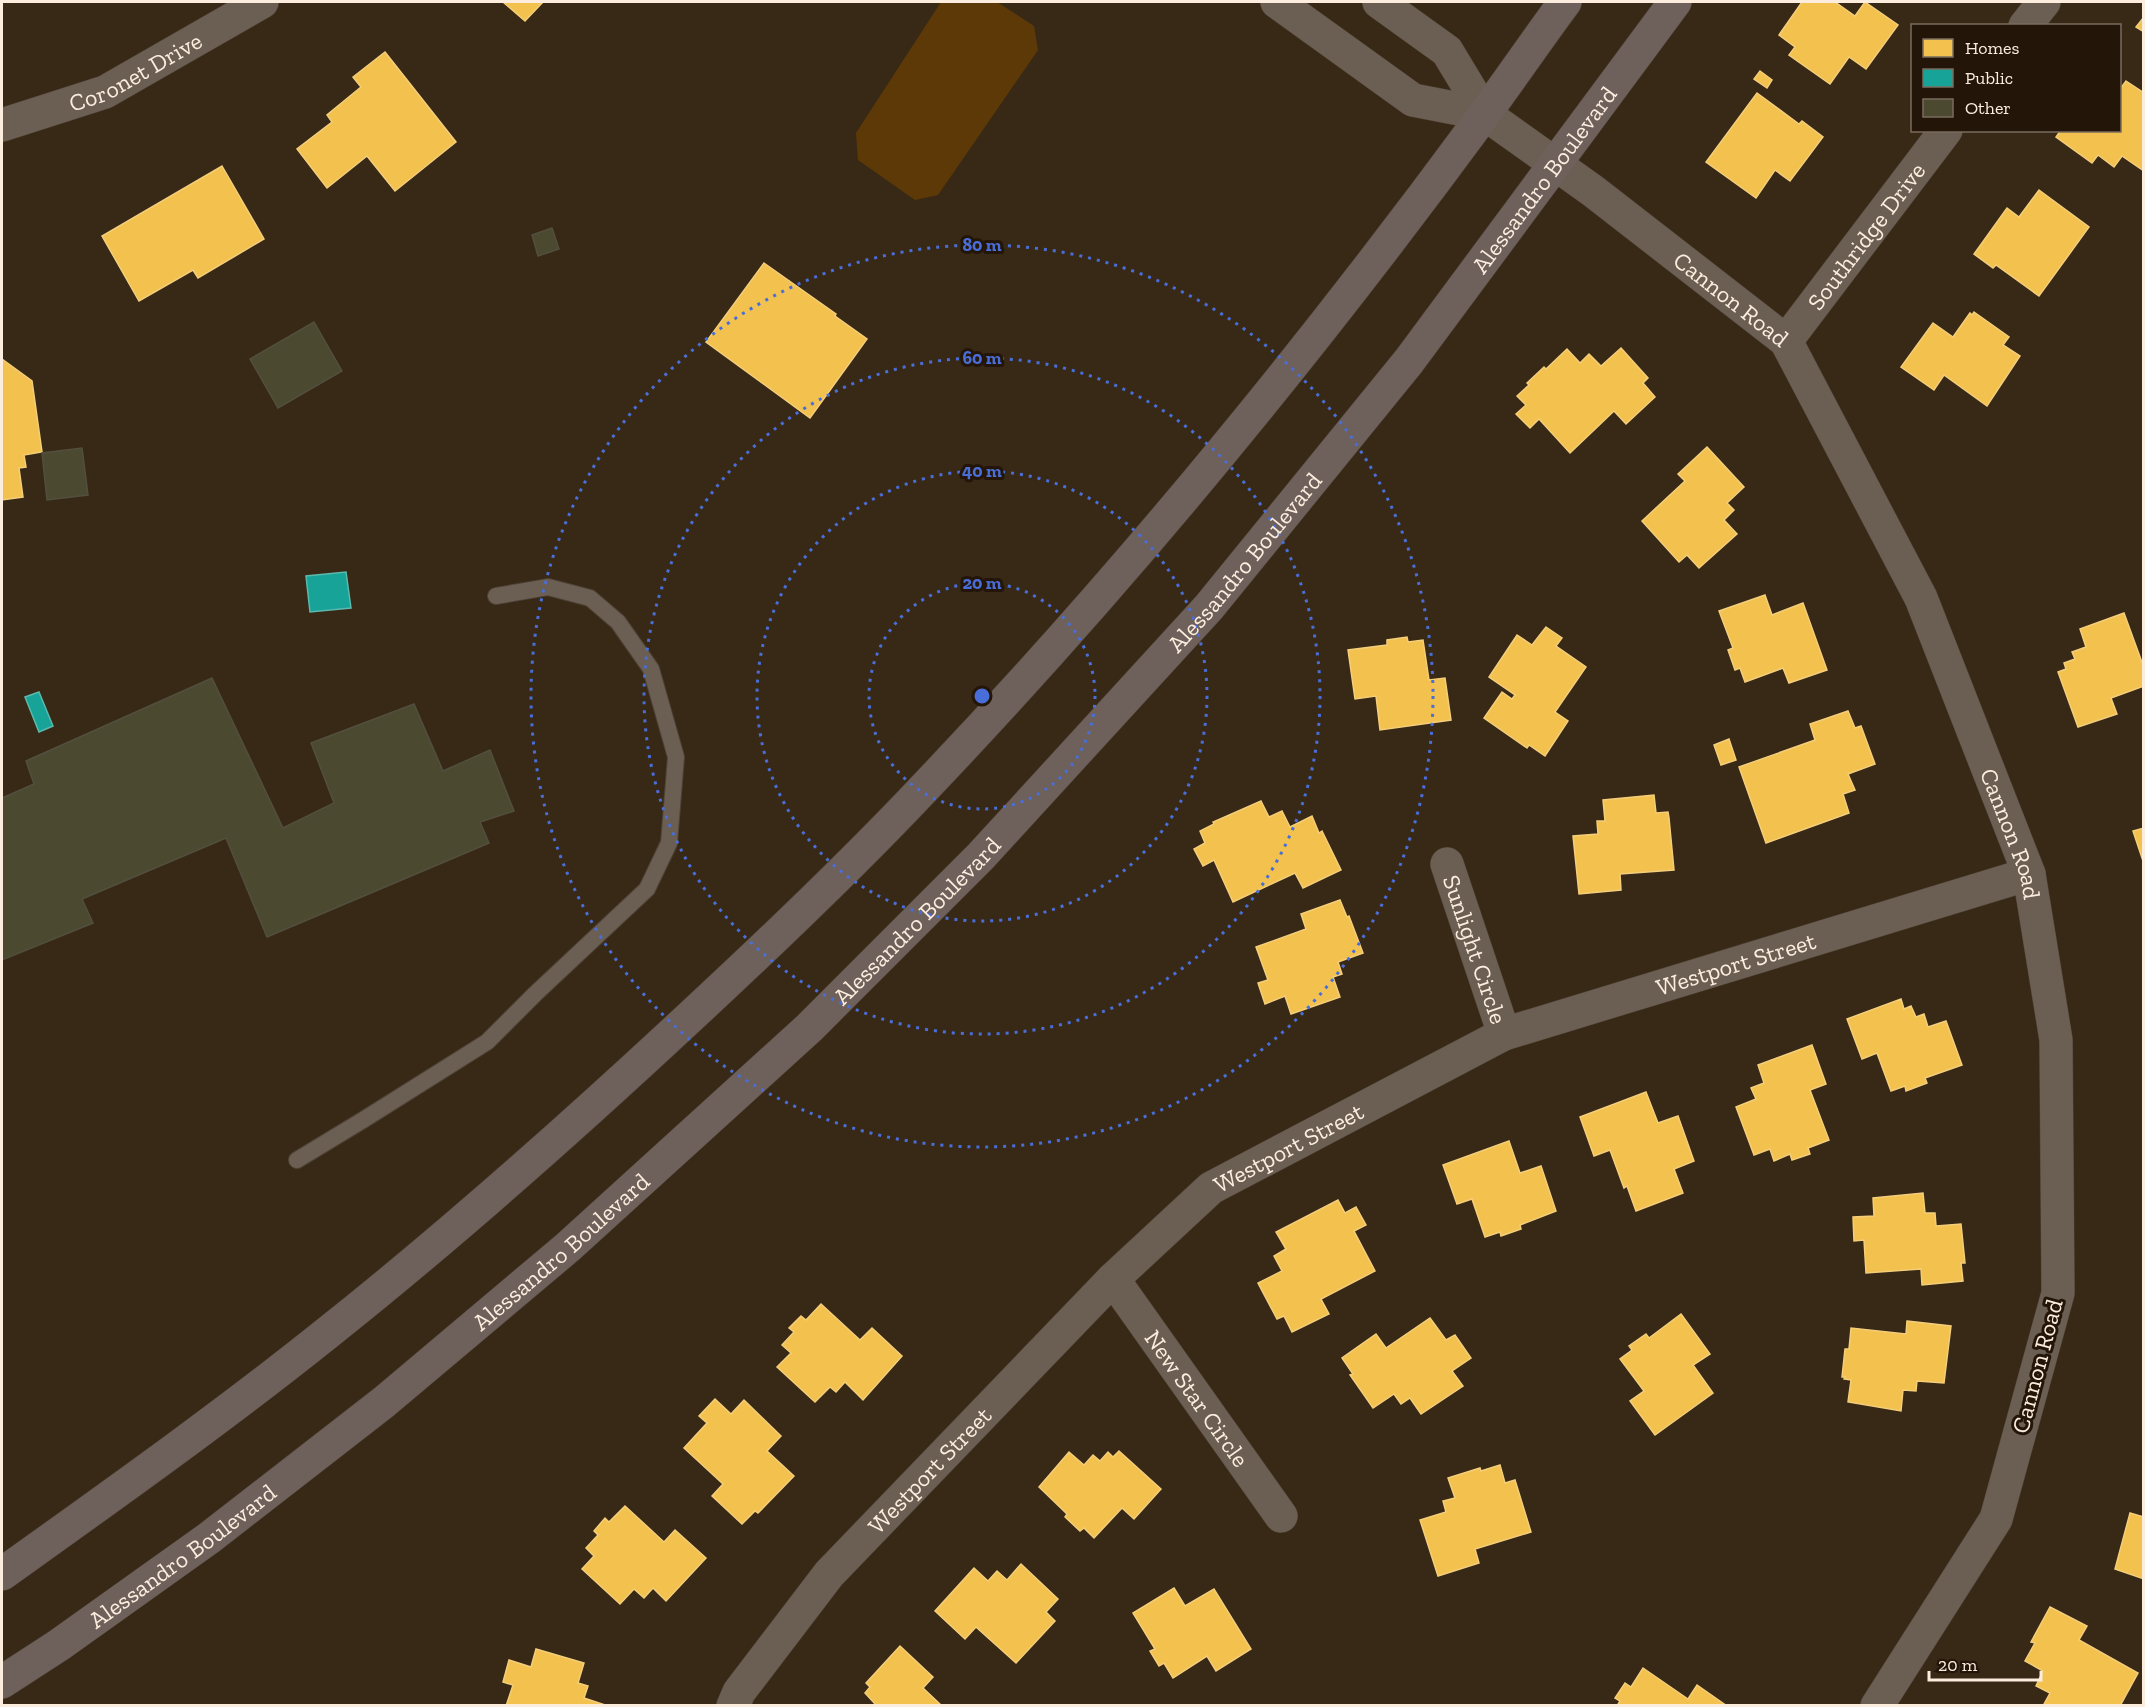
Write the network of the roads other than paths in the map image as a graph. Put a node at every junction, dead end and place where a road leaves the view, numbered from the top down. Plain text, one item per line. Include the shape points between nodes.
1 (262, 2) edge
2 (1277, 2) edge
3 (1378, 2) edge
4 (1565, 2) edge
5 (1675, 2) edge
6 (2044, 2) edge
7 (2027, 24) edge
8 (1485, 114) junction
9 (2, 125) edge
10 (1944, 132) edge
11 (1556, 164) junction
12 (1786, 341) junction
13 (496, 596) dead end
14 (1447, 864) dead end
15 (2029, 874) junction
16 (1504, 1034) junction
17 (297, 1160) dead end
18 (1113, 1279) junction
19 (1281, 1516) dead end
20 (2, 1574) edge
21 (2, 1682) edge
22 (733, 1706) edge
23 (1877, 1706) edge

1 - 9 street, Coronet Drive via 105,92
2 - 8 street, Cannon Road via 1413,100
3 - 8 street, Cannon Road via 1447,51
4 - 8 main road
5 - 11 main road, Alessandro Boulevard
6 - 7 street
8 - 11 street, Cannon Road
8 - 20 main road via 1292,364 1107,587 926,787 758,954 596,1105 327,1334 171,1453
10 - 12 street, Southridge Drive
11 - 12 street, Cannon Road
11 - 21 main road, Alessandro Boulevard via 1409,361 1209,607 981,856 809,1028 568,1247 384,1402 209,1538
12 - 15 street, Cannon Road via 1921,598
13 - 17 lane via 548,587 590,598 618,622 651,669 676,757 669,843 647,889 487,1042
14 - 16 street, Sunlight Circle
15 - 16 street, Westport Street
15 - 23 street, Cannon Road via 2056,1040 2058,1293 1996,1519
16 - 18 street, Westport Street via 1211,1188
18 - 19 street, New Star Circle
18 - 22 street, Westport Street via 829,1574 739,1692

